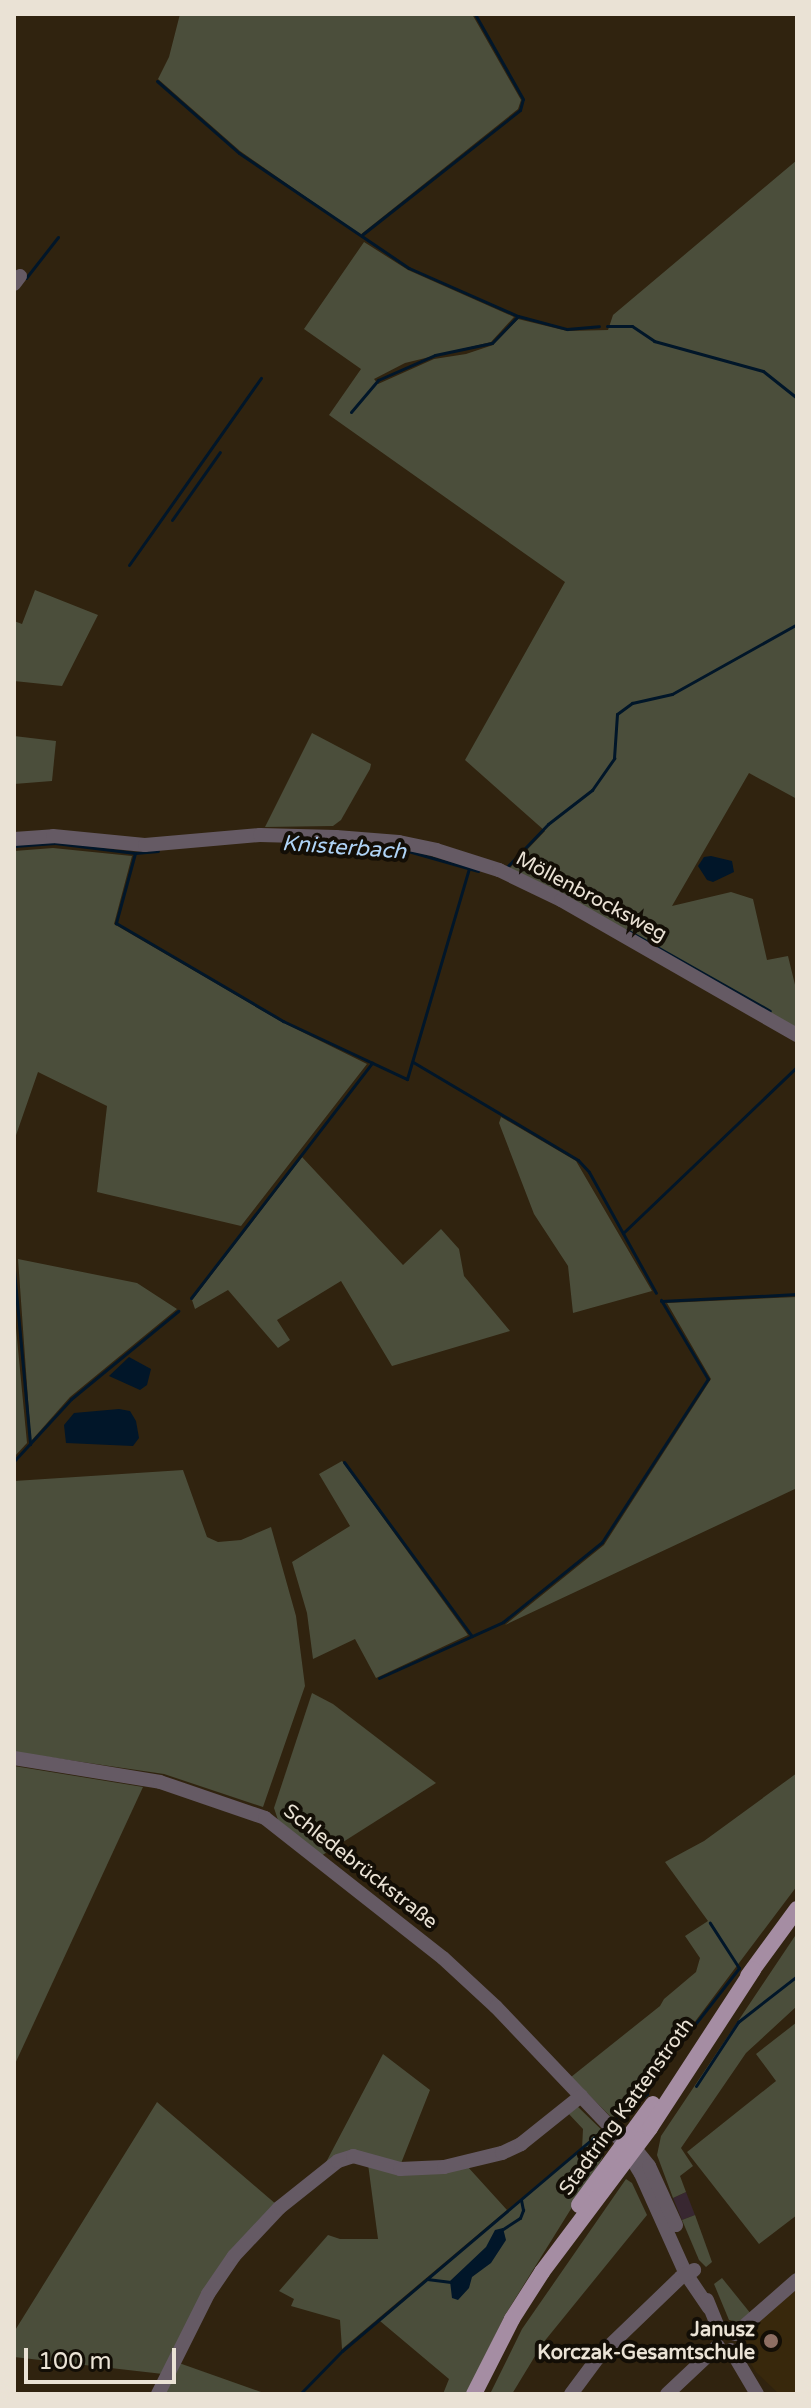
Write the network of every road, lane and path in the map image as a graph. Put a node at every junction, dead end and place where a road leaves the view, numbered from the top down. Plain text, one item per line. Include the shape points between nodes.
1 (14, 839) edge
2 (797, 1035) edge
3 (14, 1758) edge
4 (797, 1909) edge
5 (581, 2096) junction
6 (626, 2143) junction
7 (690, 2272) junction
8 (797, 2280) edge
9 (726, 2341) junction
10 (158, 2394) edge
11 (474, 2394) edge
12 (571, 2394) edge
13 (667, 2394) edge
14 (757, 2394) edge

1 - 2 street, Möllenbrocksweg via 53,836 145,845 260,835 348,837 436,850 502,872 561,900
3 - 5 street, Schledebrückstraße via 160,1782 265,1818 443,1958
4 - 6 main road, Stadtring Kattenstroth
5 - 6 street, Schledebrückstraße
5 - 10 street via 502,2153 444,2167 400,2169 353,2156 338,2161 279,2208 234,2256 208,2294
6 - 7 street, Schledebrückstraße via 649,2166
6 - 11 main road, Stadtring Kattenstroth via 512,2319
7 - 9 street, Schledebrückstraße
7 - 12 street via 600,2355
8 - 9 street
9 - 13 street
9 - 14 street, Schledebrückstraße

